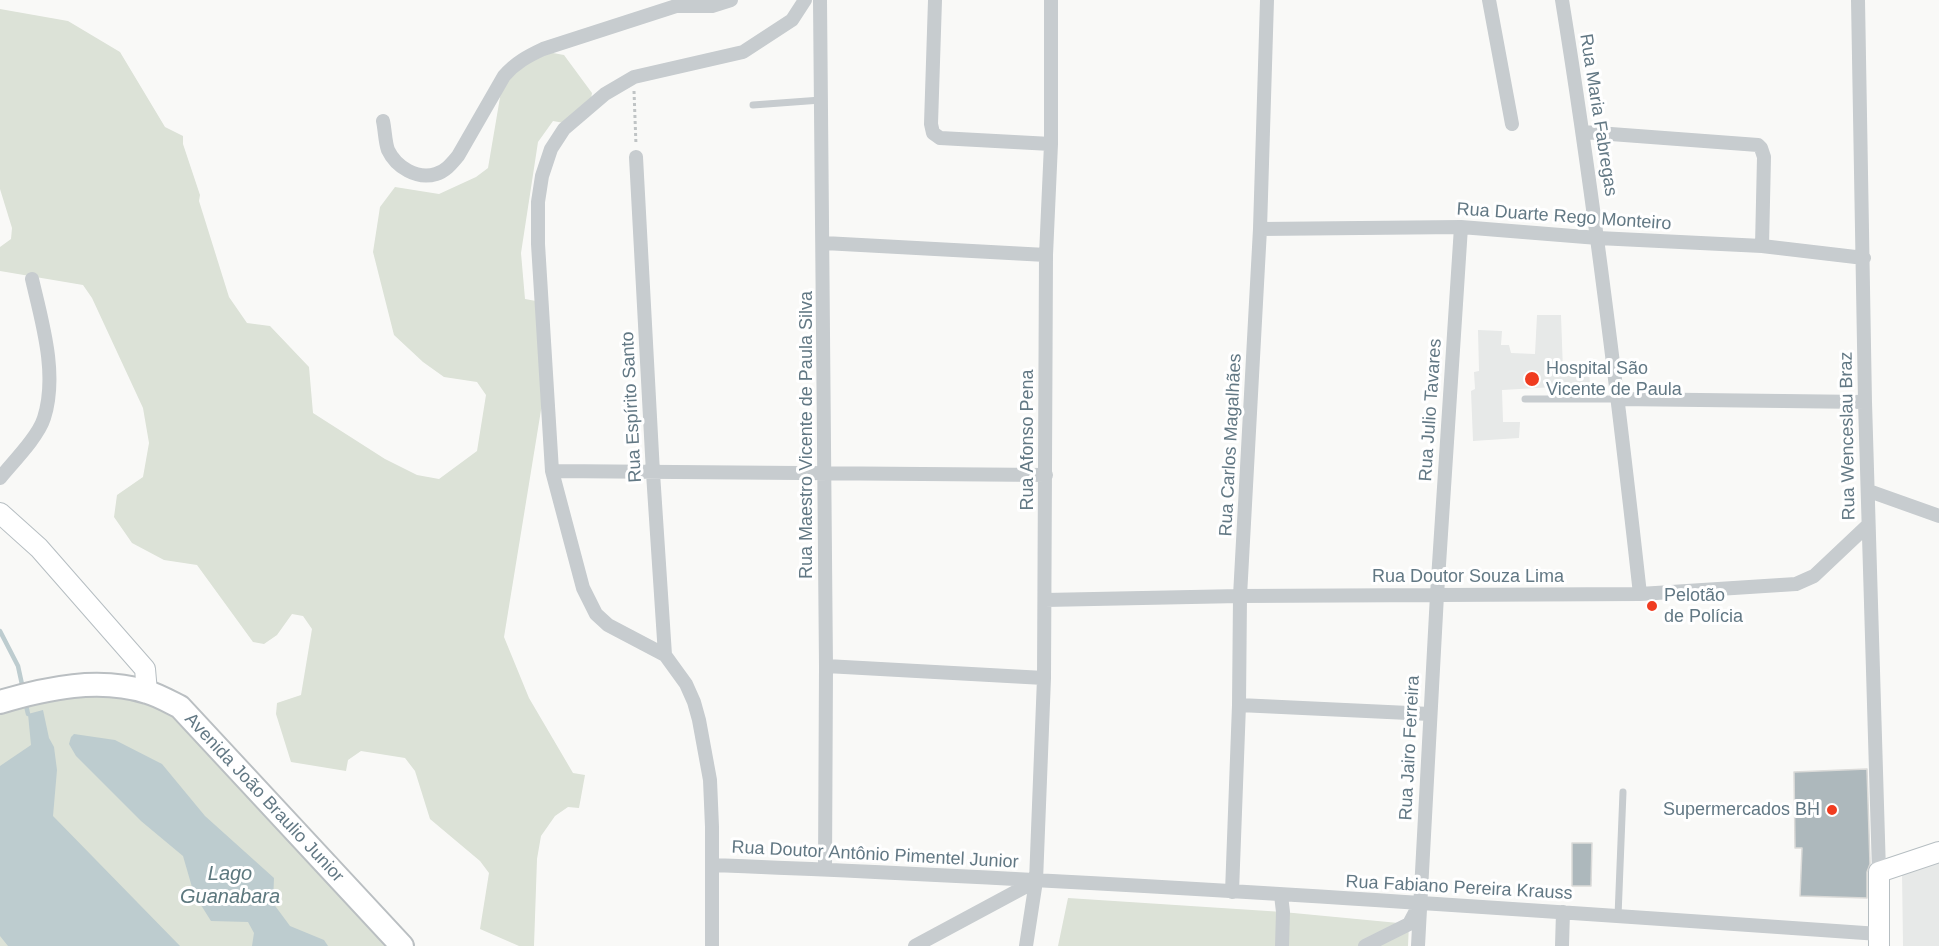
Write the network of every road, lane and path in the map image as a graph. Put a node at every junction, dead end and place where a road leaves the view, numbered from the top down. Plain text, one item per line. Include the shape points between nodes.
1 (731, 0) edge
2 (806, 0) edge
3 (820, 0) edge
4 (935, 0) edge
5 (1052, 0) edge
6 (1267, 0) edge
7 (1489, 0) edge
8 (1562, 0) edge
9 (1858, 0) edge
10 (634, 77) junction
11 (821, 100) junction
12 (753, 105) dead end
13 (383, 121) dead end
14 (1512, 124) dead end
15 (1584, 132) junction
16 (1052, 144) junction
17 (636, 158) joint
18 (1461, 227) junction
19 (1260, 229) junction
20 (1598, 238) junction
21 (824, 243) junction
22 (1762, 246) junction
23 (1046, 255) junction
24 (1864, 258) junction
25 (32, 279) dead end
26 (1525, 399) dead end
27 (1618, 399) junction
28 (1865, 402) junction
29 (552, 471) junction
30 (653, 473) junction
31 (825, 474) junction
32 (1046, 475) junction
33 (0, 478) edge
34 (1869, 491) junction
35 (0, 513) edge
36 (1939, 516) edge
37 (1868, 525) junction
38 (1640, 594) junction
39 (1437, 595) junction
40 (1240, 596) junction
41 (1045, 600) junction
42 (665, 655) junction
43 (826, 666) junction
44 (1044, 678) junction
45 (147, 692) junction
46 (8, 700) edge
47 (1239, 705) junction
48 (1430, 714) junction
49 (1623, 792) dead end
50 (1939, 852) edge
51 (712, 865) junction
52 (825, 869) junction
53 (1880, 872) junction
54 (1036, 880) junction
55 (1232, 892) junction
56 (1281, 895) junction
57 (1420, 904) junction
58 (1563, 912) junction
59 (1618, 916) junction
60 (1879, 940) edge
61 (402, 946) edge
62 (712, 946) edge
63 (915, 946) edge
64 (1026, 946) edge
65 (1282, 946) edge
66 (1365, 946) edge
67 (1418, 946) edge
68 (1562, 946) edge

1 - 13 street via 712,6 676,6 526,57 504,76 458,156 436,174 411,173 398,164 388,149
2 - 10 street via 792,20 743,52
3 - 11 street, Rua Maestro Vicente de Paula Silva
4 - 16 street via 933,133 940,138
5 - 16 street, Rua Afonso Pena
6 - 19 street, Rua Carlos Magalhães
7 - 14 street
8 - 15 street, Rua Maria Fabregas
9 - 24 street, Rua Wenceslau Braz
10 - 17 path
10 - 29 street via 605,94 564,129 551,149 542,176 538,244
11 - 12 lane
11 - 21 street, Rua Maestro Vicente de Paula Silva
15 - 20 street, Rua Maria Fabregas
15 - 22 street via 1758,145 1764,157
16 - 23 street, Rua Afonso Pena
17 - 30 street, Rua Espírito Santo
18 - 19 street, Rua Duarte Rego Monteiro
18 - 20 street, Rua Duarte Rego Monteiro
18 - 39 street, Rua Julio Tavares
19 - 40 street, Rua Carlos Magalhães
20 - 22 street, Rua Duarte Rego Monteiro
20 - 27 street, Rua Maria Fabregas
21 - 23 street
21 - 31 street, Rua Maestro Vicente de Paula Silva
22 - 24 street, Rua Duarte Rego Monteiro
23 - 32 street, Rua Afonso Pena
24 - 28 street, Rua Wenceslau Braz
25 - 33 street via 43,326 48,396 39,430
26 - 27 lane
27 - 28 street
27 - 38 street, Rua Maria Fabregas
28 - 34 street, Rua Wenceslau Braz
29 - 30 street
29 - 42 street via 583,588 596,614 608,626
30 - 31 street
30 - 42 street, Rua Espírito Santo
31 - 32 street
31 - 43 street, Rua Maestro Vicente de Paula Silva
32 - 41 street, Rua Afonso Pena
34 - 36 street
34 - 37 street, Rua Wenceslau Braz
35 - 45 street via 39,549 145,669
37 - 38 street, Rua Doutor Souza Lima via 1803,582
37 - 53 street, Rua Wenceslau Braz
38 - 39 street, Rua Doutor Souza Lima
39 - 40 street, Rua Doutor Souza Lima
39 - 48 street, Rua Jairo Ferreira
40 - 41 street, Rua Doutor Souza Lima
40 - 47 street, Rua Carlos Magalhães
41 - 44 street, Rua Afonso Pena
42 - 51 street via 686,684 699,720 710,780
43 - 44 street
43 - 52 street, Rua Maestro Vicente de Paula Silva
44 - 54 street, Rua Afonso Pena
45 - 46 main road, Avenida João Braulio Junior via 94,685 37,691
45 - 61 main road, Avenida João Braulio Junior via 180,707
47 - 48 street
47 - 55 street, Rua Carlos Magalhães
48 - 57 street, Rua Jairo Ferreira
49 - 59 lane
50 - 53 street
51 - 52 street, Rua Doutor Antônio Pimentel Junior
51 - 62 street
52 - 54 street, Rua Doutor Antônio Pimentel Junior
53 - 60 street
54 - 55 street, Rua Fabiano Pereira Krauss
54 - 63 street
54 - 64 street, Rua Afonso Pena
55 - 56 street, Rua Fabiano Pereira Krauss
56 - 57 street, Rua Fabiano Pereira Krauss
56 - 65 street
57 - 58 street, Rua Fabiano Pereira Krauss
57 - 66 street via 1409,924
57 - 67 street, Rua Jairo Ferreira
58 - 59 street, Rua Fabiano Pereira Krauss
58 - 68 street
59 - 60 street, Rua Fabiano Pereira Krauss

